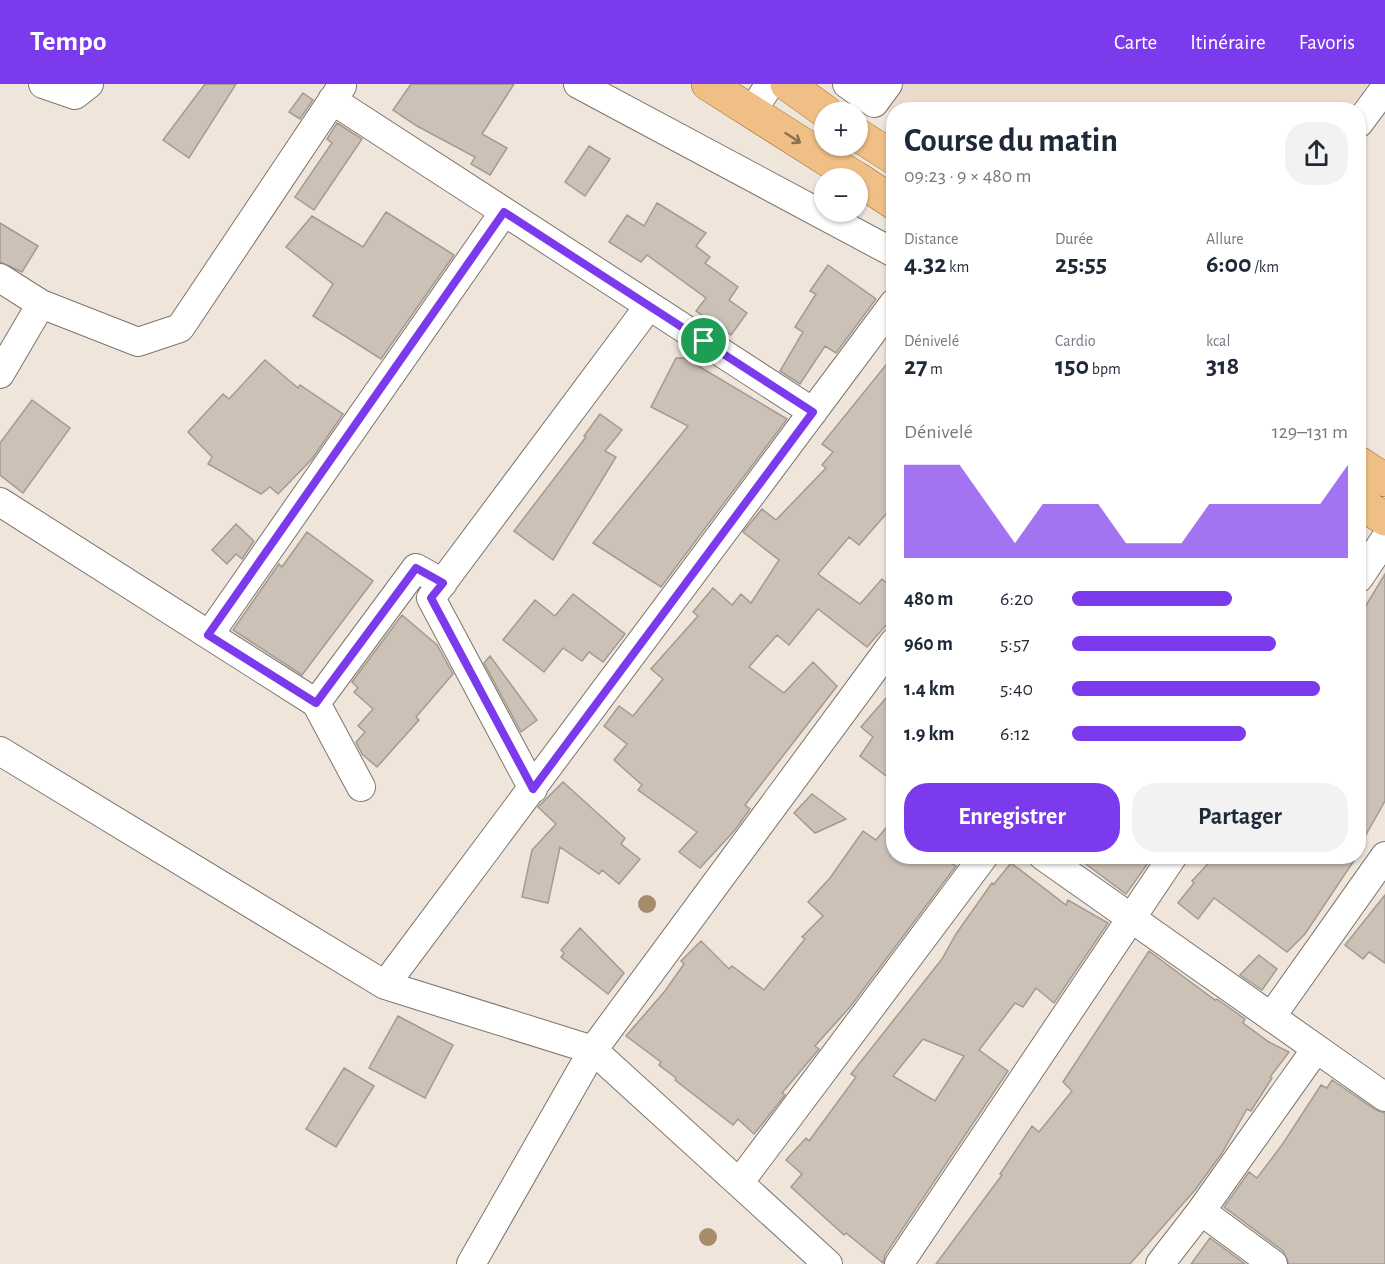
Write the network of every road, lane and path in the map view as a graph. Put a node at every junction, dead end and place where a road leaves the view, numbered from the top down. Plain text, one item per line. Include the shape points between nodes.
1 (44, 84) edge
2 (89, 84) edge
3 (578, 84) edge
4 (708, 84) edge
5 (770, 84) edge
6 (787, 84) edge
7 (847, 84) edge
8 (888, 84) edge
9 (1385, 88) edge
10 (337, 92) edge
11 (814, 103) edge
12 (752, 111) junction
13 (1366, 114) edge
14 (868, 141) edge
15 (886, 153) edge
16 (840, 168) edge
17 (868, 186) edge
18 (886, 198) edge
19 (504, 212) junction
20 (886, 249) edge
21 (0, 278) edge
22 (41, 304) junction
23 (649, 306) junction
24 (886, 314) edge
25 (0, 374) edge
26 (813, 412) junction
27 (0, 502) edge
28 (1366, 507) edge
29 (1385, 519) edge
30 (1385, 539) edge
31 (1366, 568) edge
32 (443, 583) junction
33 (208, 635) junction
34 (886, 653) edge
35 (316, 703) junction
36 (0, 751) edge
37 (361, 787) dead end
38 (533, 789) junction
39 (1385, 856) edge
40 (978, 864) edge
41 (1054, 864) edge
42 (1168, 864) edge
43 (1131, 918) junction
44 (386, 985) junction
45 (1271, 1017) junction
46 (1316, 1049) junction
47 (593, 1050) junction
48 (1385, 1098) edge
49 (739, 1183) junction
50 (1201, 1210) junction
51 (471, 1264) edge
52 (828, 1264) edge
53 (899, 1264) edge
54 (1160, 1264) edge
55 (1273, 1264) edge

1 - 2 street via 75,95
3 - 20 street
4 - 12 main road
5 - 12 street
6 - 11 main road
7 - 8 street via 874,103
9 - 13 street
10 - 19 street
10 - 22 street via 180,328 138,342
12 -> 16 main road
14 - 15 main road
17 - 18 main road
19 - 23 street
19 - 33 street
21 - 22 street
22 - 25 street
23 - 26 street
23 - 32 street
24 - 26 street
26 - 38 street
27 - 33 street
28 - 29 main road
30 - 31 street
32 - 35 street via 416,568
32 - 38 street via 431,598
33 - 35 street
34 - 47 street
35 - 37 street
36 - 44 street
38 - 44 street
39 - 45 street
40 - 49 street
41 - 43 street
42 - 43 street
43 - 45 street
43 - 53 street
44 - 47 street
45 - 46 street
46 - 48 street
46 - 50 street
47 - 49 street
47 - 51 street
49 - 52 street
50 - 54 street
50 - 55 street

